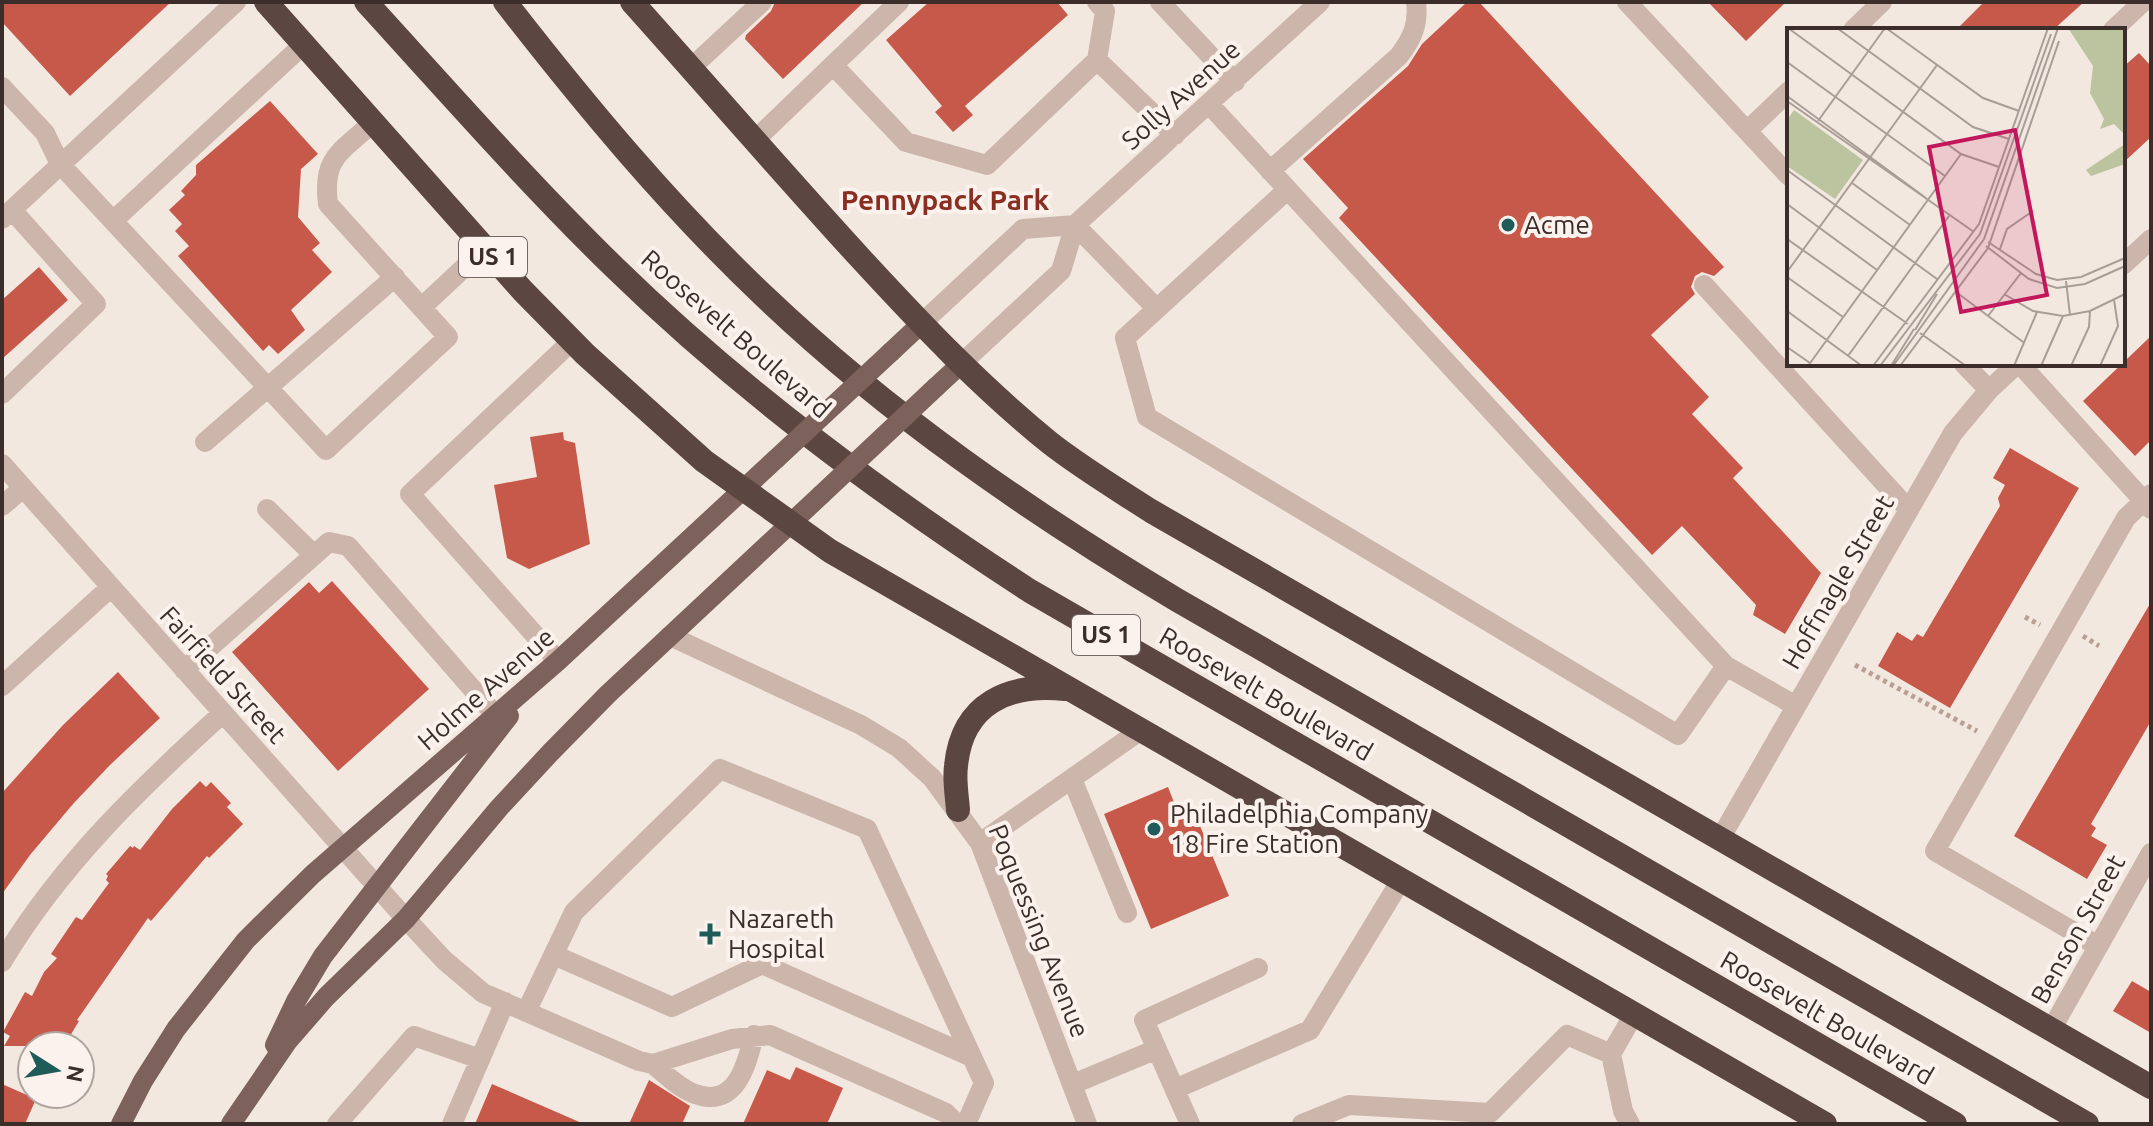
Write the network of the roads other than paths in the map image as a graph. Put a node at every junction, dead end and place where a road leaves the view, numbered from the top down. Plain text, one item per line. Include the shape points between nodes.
1 (236, 2) edge
2 (266, 2) edge
3 (366, 2) edge
4 (505, 2) edge
5 (632, 2) edge
6 (762, 2) edge
7 (899, 2) edge
8 (1097, 2) edge
9 (1160, 2) edge
10 (1320, 2) edge
11 (1416, 2) edge
12 (1882, 2) edge
13 (2143, 2) edge
14 (1635, 5) edge
15 (1855, 28) edge
16 (2115, 28) edge
17 (304, 44) junction
18 (1097, 60) junction
19 (833, 65) junction
20 (691, 68) junction
21 (1235, 82) junction
22 (2, 87) edge
23 (1787, 93) edge
24 (1209, 104) junction
25 (373, 122) junction
26 (1747, 131) junction
27 (1175, 135) junction
28 (755, 140) junction
29 (60, 164) junction
30 (1270, 171) junction
31 (1787, 174) edge
32 (1287, 190) junction
33 (7, 214) edge
34 (114, 220) junction
35 (1075, 225) junction
36 (2151, 239) edge
37 (485, 248) junction
38 (2125, 263) edge
39 (395, 277) junction
40 (1704, 285) dead end
41 (422, 307) junction
42 (1157, 309) junction
43 (922, 323) junction
44 (572, 341) junction
45 (962, 363) junction
46 (1966, 366) edge
47 (2017, 366) edge
48 (2021, 366) edge
49 (269, 388) junction
50 (1989, 390) junction
51 (2, 394) edge
52 (205, 442) dead end
53 (2, 464) edge
54 (23, 488) junction
55 (743, 491) junction
56 (2149, 501) edge
57 (2, 506) edge
58 (267, 509) dead end
59 (1909, 510) junction
60 (790, 524) junction
61 (314, 555) junction
62 (111, 587) junction
63 (670, 636) junction
64 (558, 661) junction
65 (1726, 666) junction
66 (184, 670) junction
67 (536, 681) junction
68 (2, 686) edge
69 (1072, 690) junction
70 (1796, 706) junction
71 (223, 713) junction
72 (496, 716) junction
73 (1141, 730) junction
74 (1072, 779) junction
75 (958, 810) junction
76 (1720, 839) junction
77 (980, 843) junction
78 (342, 848) junction
79 (2151, 853) edge
80 (1401, 880) junction
81 (376, 887) junction
82 (1127, 913) dead end
83 (406, 919) junction
84 (2098, 946) junction
85 (554, 955) junction
86 (2, 962) edge
87 (1258, 968) dead end
88 (505, 1002) junction
89 (526, 1012) junction
90 (1634, 1014) junction
91 (2051, 1030) junction
92 (754, 1035) junction
93 (1157, 1049) junction
94 (1611, 1054) junction
95 (972, 1057) junction
96 (480, 1059) junction
97 (653, 1064) junction
98 (1073, 1084) junction
99 (256, 1085) junction
100 (2151, 1087) edge
101 (1175, 1089) junction
102 (1620, 1120) edge
103 (121, 1124) edge
104 (231, 1124) edge
105 (337, 1124) edge
106 (452, 1124) edge
107 (957, 1124) edge
108 (966, 1124) edge
109 (1087, 1124) edge
110 (1190, 1124) edge
111 (1302, 1124) edge
112 (1825, 1124) edge
113 (1955, 1124) edge
114 (2087, 1124) edge

1 - 29 street
2 - 17 highway, US 1
3 - 113 highway, Roosevelt Boulevard / US 1 via 616,269 771,406 943,534 1030,591
4 - 114 highway, Roosevelt Boulevard / US 1 via 620,144 764,296 890,404 1005,490 1177,600
5 - 20 highway
6 - 20 street
7 - 19 street
8 - 18 street via 1105,11
9 - 21 street
10 - 21 street, Solly Avenue
11 - 30 street via 1416,24 1399,56
12 - 15 street
13 - 16 street
14 - 26 street
17 - 25 highway, US 1
17 - 34 street
18 - 19 street via 987,165 906,142
18 - 27 street
19 - 28 street
20 - 28 highway
21 - 24 street, Solly Avenue
22 - 29 street via 45,133
23 - 26 street
24 - 27 street, Solly Avenue
24 - 30 street
25 - 37 highway, US 1
25 - 39 street via 330,162 328,204
26 - 31 street
27 - 35 street, Solly Avenue
28 - 43 highway
29 - 33 street
29 - 34 street
30 - 32 street
32 - 42 street
32 - 65 street
33 - 51 street via 96,304
34 - 49 street
35 - 42 street
35 - 43 street via 1023,229
35 - 45 street via 1061,271
36 - 38 street
37 - 41 street
37 - 44 highway, US 1
39 - 41 street
39 - 49 street
40 - 59 street
41 - 49 street via 448,337 326,450
42 - 65 street via 1125,338 1147,417 1678,735
43 - 45 highway
43 - 55 main road, Holme Avenue, bridge
44 - 55 highway, US 1 via 657,421
44 - 64 street via 410,494
45 - 60 main road, bridge
45 - 76 highway via 1053,445 1151,511
46 - 50 street
47 - 50 street, Hoffnagle Street
48 - 56 street
49 - 52 street
50 - 59 street, Hoffnagle Street via 1953,433
53 - 54 street, Fairfield Street
54 - 57 street
54 - 62 street, Fairfield Street
55 - 60 highway, US 1
55 - 64 main road, Holme Avenue
56 - 84 street via 2126,518 1935,851
58 - 61 street
59 - 70 street, Hoffnagle Street
60 - 63 main road
60 - 69 highway, US 1
61 - 66 street
61 - 72 street via 329,542 348,546
62 - 66 street, Fairfield Street
62 - 68 street
63 - 75 street, Poquessing Avenue via 899,748
63 - 83 main road via 550,753
64 - 67 main road, Holme Avenue
65 - 70 street
66 - 71 street, Fairfield Street
67 - 72 main road, Holme Avenue
67 - 81 main road
69 - 73 highway, US 1
69 - 75 highway via 1007,692 977,714 967,727 956,766
70 - 76 street, Hoffnagle Street
71 - 78 street, Fairfield Street
71 - 86 street via 132,796 74,859
72 - 78 main road, Holme Avenue
73 - 74 street
73 - 80 highway, US 1
74 - 77 street
74 - 82 street
75 - 77 street, Poquessing Avenue
76 - 91 highway
77 - 98 street, Poquessing Avenue
78 - 81 street, Fairfield Street
78 - 103 main road, Holme Avenue via 210,982 143,1081
79 - 84 street, Benson Street
80 - 90 highway, US 1
80 - 101 street via 1310,1030
81 - 83 street, Fairfield Street
81 - 99 main road via 316,967
83 - 88 street, Fairfield Street via 483,993
83 - 99 main road via 326,997
84 - 91 street, Benson Street
85 - 89 street
85 - 95 street via 672,1007 762,964
85 - 95 street via 574,912 720,769 867,829
87 - 93 street via 1144,1020
88 - 89 street, Fairfield Street
88 - 96 street
89 - 97 street, Fairfield Street
90 - 94 street
90 - 112 highway, US 1
91 - 100 highway
92 - 97 street
92 - 97 street, Fairfield Street via 739,1081 719,1095 695,1094
92 - 107 street via 797,1046 946,1113
93 - 98 street
93 - 101 street
94 - 102 street
94 - 111 street via 1567,1035 1490,1113 1349,1105
95 - 108 street via 984,1083
96 - 105 street via 414,1036
96 - 106 street
98 - 109 street, Poquessing Avenue
99 - 104 main road
101 - 110 street

